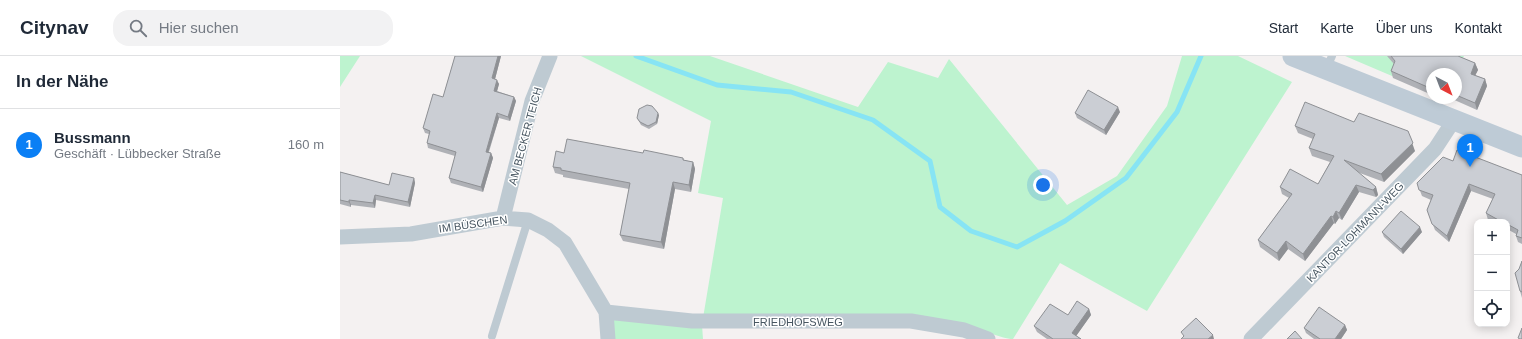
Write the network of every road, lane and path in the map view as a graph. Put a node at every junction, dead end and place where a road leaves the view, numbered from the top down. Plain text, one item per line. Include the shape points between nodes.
1 (550, 56) edge
2 (1293, 56) edge
3 (1329, 63) edge
4 (1454, 120) junction
5 (1522, 147) edge
6 (503, 218) junction
7 (528, 220) junction
8 (340, 237) edge
9 (606, 312) junction
10 (492, 336) dead end
11 (608, 339) edge
12 (988, 339) edge
13 (1251, 339) edge

1 - 6 street, AM BECKER TEICH via 532,101
2 - 3 main road
3 - 4 main road
4 - 5 main road
4 - 13 street, KANTOR-LOHMANN-WEG via 1435,150
6 - 7 street, IM BÜSCHEN
6 - 8 street, IM BÜSCHEN via 411,234
7 - 9 street, IM BÜSCHEN via 548,230 565,243
7 - 10 lane
9 - 11 street, IM BÜSCHEN
9 - 12 street, FRIEDHOFSWEG via 692,321 911,321 964,330

